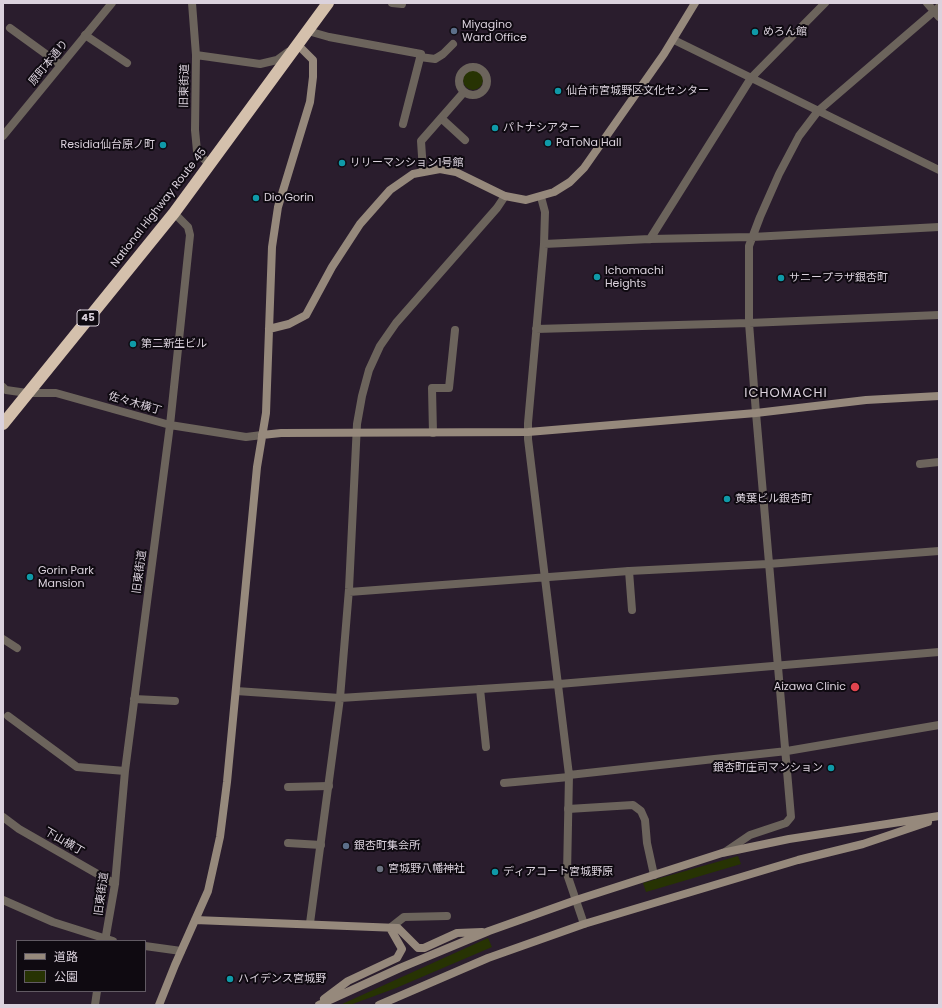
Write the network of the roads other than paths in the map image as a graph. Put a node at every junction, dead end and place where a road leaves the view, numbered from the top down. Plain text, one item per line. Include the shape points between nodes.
1 (112, 3) edge
2 (192, 3) edge
3 (328, 3) edge
4 (392, 3) edge
5 (402, 3) edge
6 (695, 3) edge
7 (825, 3) edge
8 (928, 3) edge
9 (938, 12) edge
10 (10, 28) dead end
11 (308, 31) junction
12 (85, 35) junction
13 (674, 40) junction
14 (452, 44) dead end
15 (298, 45) junction
16 (196, 55) junction
17 (420, 57) junction
18 (127, 63) dead end
19 (61, 66) junction
20 (751, 78) junction
21 (464, 92) dead end
22 (818, 111) junction
23 (441, 118) junction
24 (403, 124) dead end
25 (3, 136) edge
26 (465, 140) dead end
27 (210, 166) junction
28 (939, 170) edge
29 (423, 171) junction
30 (505, 196) junction
31 (541, 197) junction
32 (174, 213) junction
33 (939, 227) edge
34 (752, 237) junction
35 (650, 239) junction
36 (544, 244) junction
37 (939, 315) edge
38 (750, 323) junction
39 (270, 329) junction
40 (536, 329) junction
41 (455, 330) dead end
42 (3, 387) edge
43 (27, 393) junction
44 (939, 396) edge
45 (756, 413) junction
46 (3, 424) edge
47 (170, 425) junction
48 (528, 432) junction
49 (357, 433) junction
50 (433, 433) junction
51 (262, 435) junction
52 (939, 462) edge
53 (920, 464) dead end
54 (939, 551) edge
55 (768, 564) junction
56 (629, 571) junction
57 (546, 577) junction
58 (349, 592) junction
59 (632, 610) dead end
60 (3, 639) edge
61 (17, 648) dead end
62 (939, 652) edge
63 (778, 666) junction
64 (558, 684) junction
65 (480, 689) junction
66 (236, 691) junction
67 (340, 698) junction
68 (134, 700) junction
69 (175, 701) dead end
70 (8, 716) dead end
71 (939, 725) edge
72 (486, 747) dead end
73 (787, 751) junction
74 (125, 771) junction
75 (569, 776) junction
76 (504, 783) dead end
77 (329, 786) junction
78 (288, 787) dead end
79 (568, 809) junction
80 (3, 817) edge
81 (939, 817) edge
82 (288, 843) dead end
83 (321, 845) junction
84 (724, 852) junction
85 (654, 875) junction
86 (115, 884) junction
87 (3, 900) edge
88 (576, 900) junction
89 (446, 916) dead end
90 (195, 920) junction
91 (310, 923) junction
92 (584, 924) junction
93 (390, 928) junction
94 (489, 931) junction
95 (105, 940) edge
96 (108, 940) edge
97 (146, 946) edge
98 (181, 951) junction
99 (97, 992) edge
100 (95, 1005) edge
101 (159, 1005) edge
102 (316, 1005) edge
103 (319, 1005) edge
104 (379, 1005) edge

1 - 12 street, 原町本通り
2 - 16 street, 旧東街道
3 - 11 highway, National Highway Route 45 / 45
4 - 5 street
6 - 13 street
7 - 20 street
8 - 9 street
9 - 22 street
10 - 19 street
11 - 15 highway, National Highway Route 45 / 45
11 - 17 street via 329,38 421,54
12 - 18 street
12 - 19 street, 原町本通り
13 - 20 street
13 - 31 street via 584,168 570,182
14 - 17 street via 435,58
15 - 16 street via 277,60 260,64
15 - 27 highway, National Highway Route 45 / 45
15 - 39 street via 313,60 314,77 310,102 278,207 272,247
16 - 27 street, 旧東街道 via 197,151
17 - 24 street
19 - 25 street, 原町本通り
20 - 22 street
20 - 35 street
21 - 23 street
22 - 28 street
22 - 34 street via 799,136 782,168
23 - 26 street
23 - 29 street via 421,141
27 - 32 highway, National Highway Route 45 / 45
29 - 30 street via 440,169 456,172
29 - 39 street via 401,180 375,205 332,267 306,315 289,324
30 - 31 street via 526,200
30 - 49 street via 396,323 380,346 368,370
31 - 36 street via 545,212
32 - 43 highway, National Highway Route 45 / 45
32 - 47 street, 旧東街道 via 188,227 190,235
33 - 34 street
34 - 35 street
34 - 38 street via 749,246
35 - 36 street
36 - 40 street
37 - 38 street
38 - 40 street
38 - 45 street
39 - 51 street via 266,413
40 - 48 street
41 - 50 street via 450,388 432,388
42 - 43 street, 佐々木横丁 via 6,390
43 - 46 highway, National Highway Route 45 / 45
43 - 47 street, 佐々木横丁 via 56,393
44 - 45 street via 866,400
45 - 48 street
45 - 55 street
47 - 51 street, 佐々木横丁 via 246,437
47 - 68 street, 旧東街道
48 - 50 street
48 - 57 street
49 - 50 street
49 - 51 street
49 - 58 street
51 - 66 street
52 - 53 street
54 - 55 street
55 - 56 street
55 - 63 street
56 - 57 street
56 - 59 street
57 - 58 street
57 - 64 street
58 - 67 street
60 - 61 street
62 - 63 street
63 - 64 street
63 - 73 street
64 - 65 street
64 - 75 street
65 - 67 street
65 - 72 street
66 - 67 street
66 - 90 street via 220,836 208,891
67 - 77 street
68 - 69 street
68 - 74 street, 旧東街道
70 - 74 street via 77,767
71 - 73 street
73 - 75 street
73 - 84 street via 791,817 786,823 750,835
74 - 86 street, 旧東街道
75 - 76 street
75 - 79 street
77 - 78 street
77 - 83 street
79 - 85 street via 633,805 641,811 645,820
79 - 88 street via 567,874
80 - 86 street, 下山横丁 via 19,829
81 - 84 street via 789,839
81 - 92 street via 863,844 798,860
82 - 83 street
83 - 91 street
84 - 85 street
85 - 88 street
86 - 96 street, 旧東街道
87 - 95 street via 53,922
88 - 92 street
88 - 94 street
89 - 93 street via 404,916
90 - 91 street
90 - 98 street
91 - 93 street
92 - 104 street via 488,958
93 - 94 street via 398,928 418,948 424,948 457,934
93 - 102 street via 402,949 397,958 348,981
94 - 103 street
97 - 98 street
98 - 101 street
99 - 100 street

